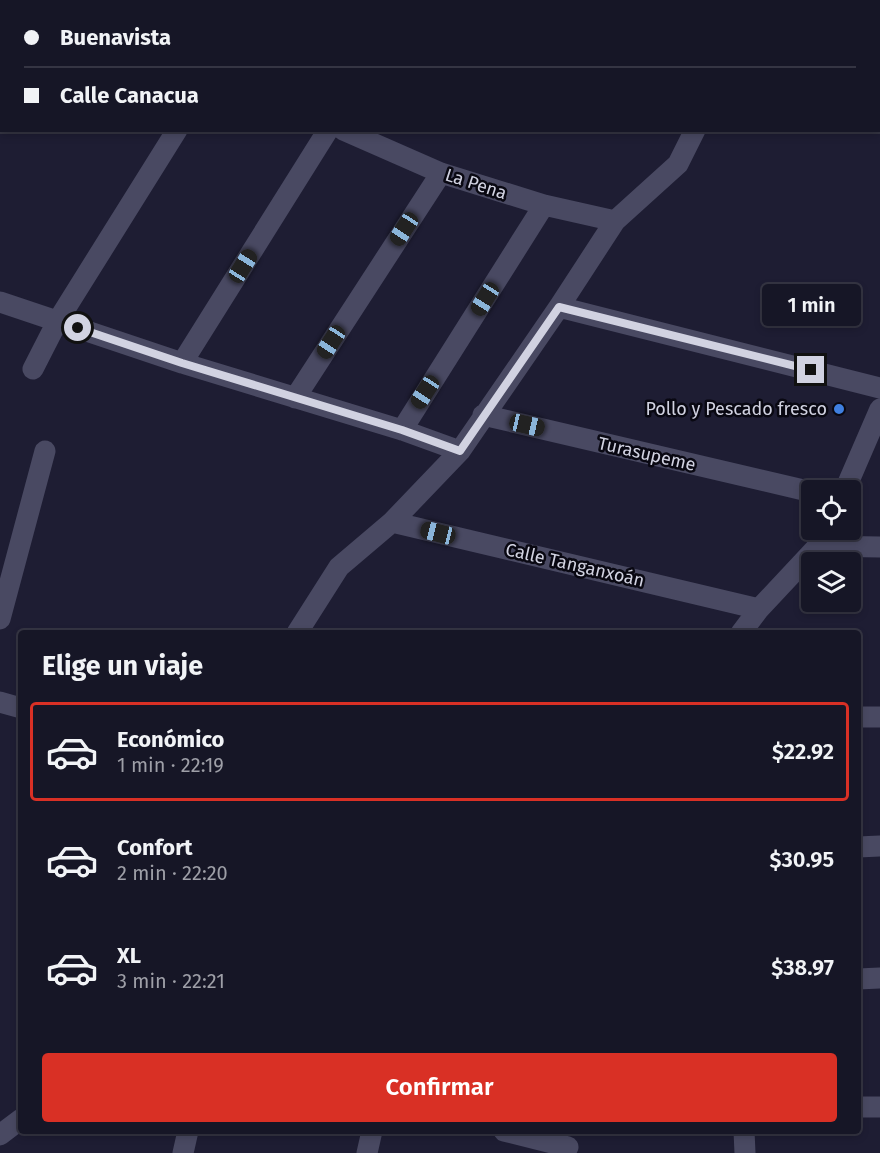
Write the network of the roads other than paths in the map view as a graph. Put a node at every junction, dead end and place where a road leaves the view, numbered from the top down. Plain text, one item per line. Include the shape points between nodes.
1 (176, 132) edge
2 (327, 132) edge
3 (348, 132) edge
4 (694, 132) edge
5 (441, 173) junction
6 (544, 205) junction
7 (615, 221) junction
8 (0, 302) edge
9 (559, 307) junction
10 (57, 322) junction
11 (182, 363) junction
12 (33, 369) dead end
13 (880, 388) edge
14 (295, 398) junction
15 (483, 415) junction
16 (878, 421) edge
17 (402, 430) junction
18 (45, 451) dead end
19 (460, 451) junction
20 (850, 480) edge
21 (801, 489) edge
22 (392, 522) junction
23 (820, 540) edge
24 (835, 540) edge
25 (880, 547) edge
26 (759, 609) junction
27 (0, 619) edge
28 (299, 630) edge
29 (743, 630) edge
30 (0, 702) edge
31 (18, 707) edge
32 (861, 717) edge
33 (880, 717) edge
34 (880, 846) edge
35 (861, 847) edge
36 (880, 978) edge
37 (861, 979) edge
38 (861, 1107) edge
39 (880, 1107) edge
40 (18, 1121) edge
41 (187, 1134) edge
42 (371, 1134) edge
43 (519, 1134) edge
44 (744, 1134) edge
45 (0, 1135) edge
46 (570, 1144) edge
47 (183, 1153) edge
48 (367, 1153) edge
49 (745, 1153) edge

1 - 10 street
2 - 11 street
3 - 5 street, La Pena
4 - 7 street via 678,164
5 - 6 street, La Pena
5 - 14 street
6 - 7 street, La Pena
6 - 17 street
7 - 9 street
8 - 10 street
9 - 13 street
9 - 15 street
10 - 11 street
10 - 12 street
11 - 14 street
14 - 17 street
15 - 19 street
15 - 21 street, Turasupeme
16 - 20 street
17 - 19 street
18 - 27 street
19 - 22 street
22 - 26 street, Calle Tanganxoán
22 - 28 street via 339,567
23 - 26 street
24 - 25 street
26 - 29 street
30 - 31 street
32 - 33 street
34 - 35 street
36 - 37 street
38 - 39 street
40 - 45 street
41 - 47 street
42 - 48 street
43 - 46 street
44 - 49 street

